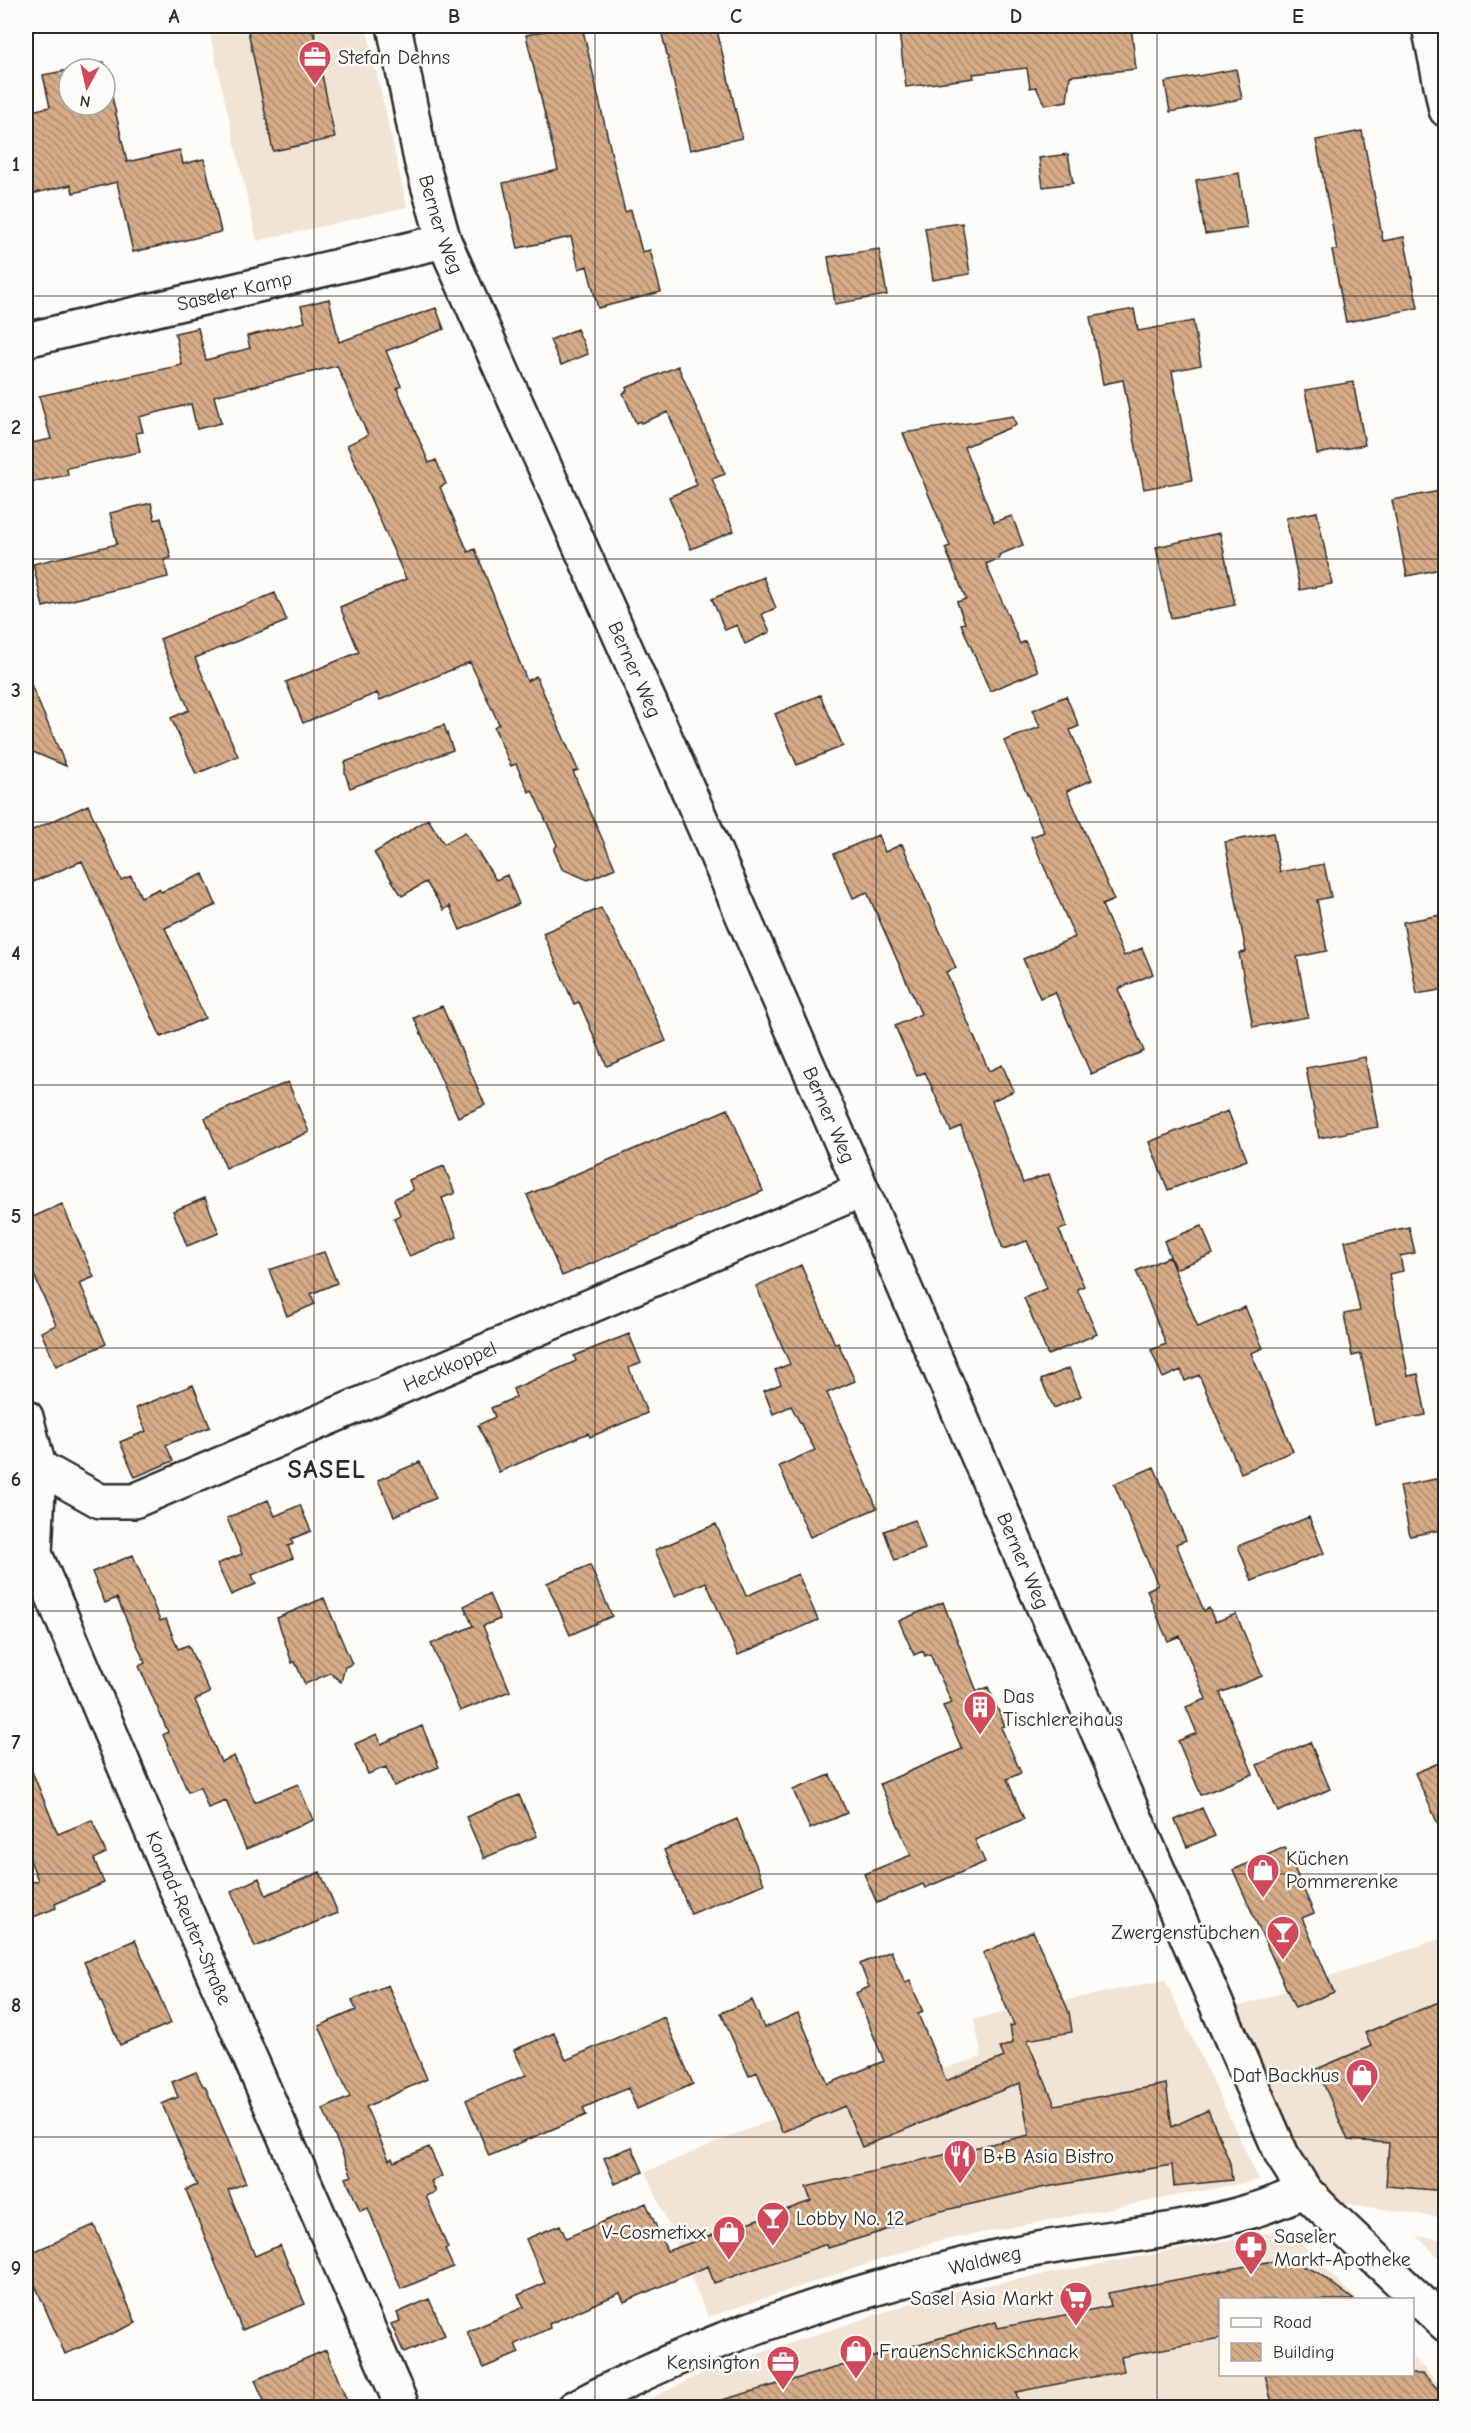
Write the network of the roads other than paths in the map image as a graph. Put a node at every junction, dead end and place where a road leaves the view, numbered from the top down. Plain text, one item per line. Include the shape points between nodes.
1 (394, 26) edge
2 (1429, 26) edge
3 (1446, 110) edge
4 (444, 241) junction
5 (26, 340) edge
6 (862, 1190) junction
7 (26, 1417) edge
8 (39, 1467) junction
9 (1305, 2191) junction
10 (1446, 2325) edge
11 (403, 2408) edge
12 (574, 2408) edge

1 - 4 street, Berner Weg via 422,160
2 - 3 street
4 - 5 street, Saseler Kamp
4 - 6 street, Berner Weg
6 - 8 street, Heckkoppel via 134,1501 100,1501
6 - 9 street, Berner Weg via 1282,2155
7 - 8 street, Konrad-Reuter-Straße
8 - 11 street, Konrad-Reuter-Straße via 35,1554
9 - 10 street, Berner Weg
9 - 12 street, Waldweg via 1211,2221 997,2257 875,2288 786,2315 660,2365

